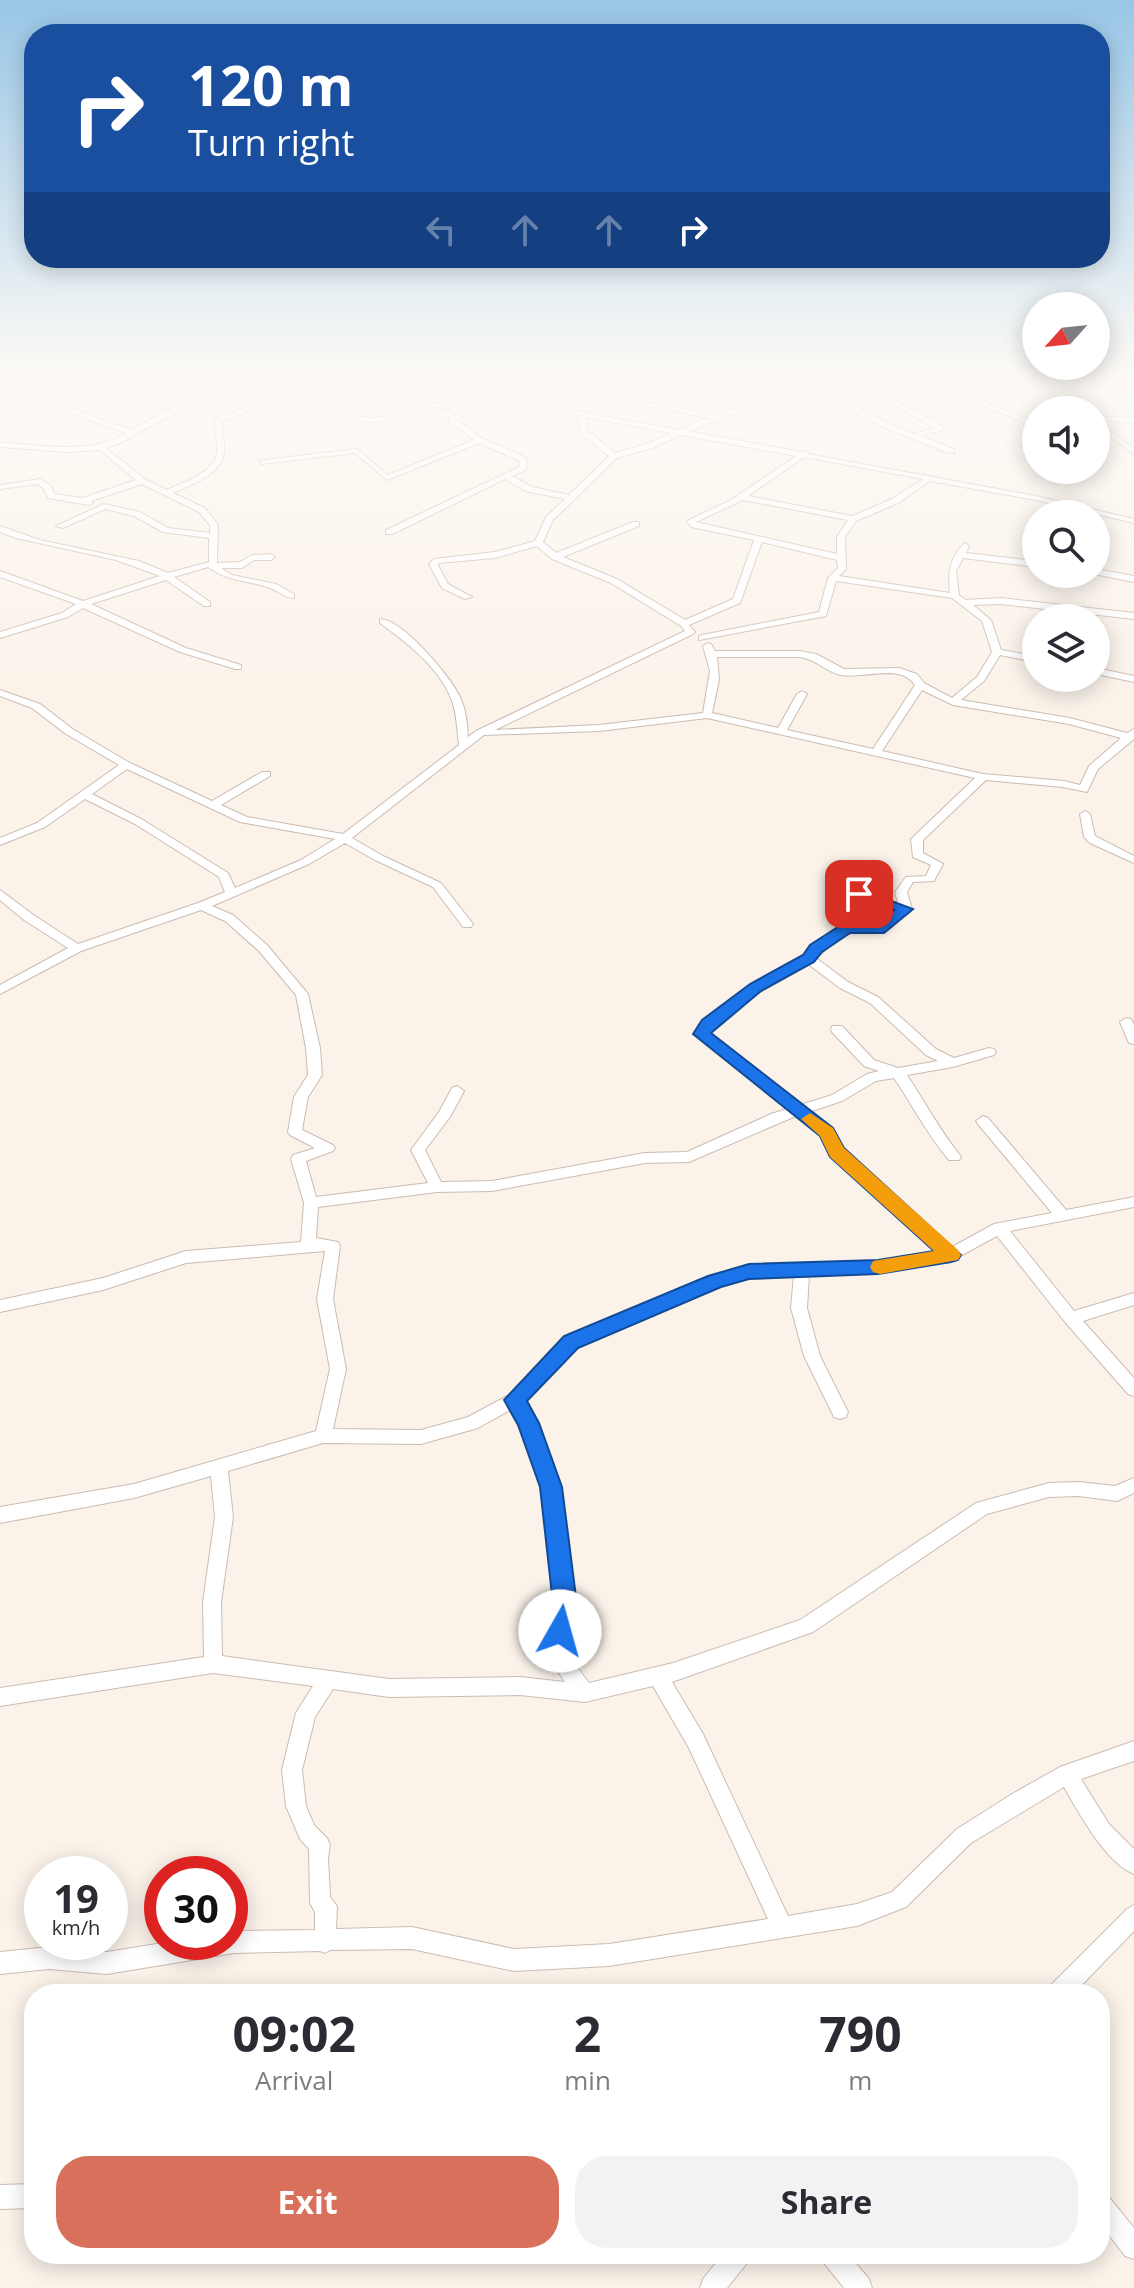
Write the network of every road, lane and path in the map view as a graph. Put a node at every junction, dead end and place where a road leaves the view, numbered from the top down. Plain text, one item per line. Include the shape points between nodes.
1 (35, 482) edge
2 (41, 482) edge
3 (140, 482) edge
4 (144, 482) edge
5 (189, 482) edge
6 (492, 482) edge
7 (515, 482) edge
8 (588, 482) edge
9 (764, 482) edge
10 (924, 482) edge
11 (938, 482) edge
12 (0, 487) edge
13 (167, 493) junction
14 (742, 497) junction
15 (572, 498) junction
16 (84, 501) junction
17 (101, 506) junction
18 (853, 519) junction
19 (1134, 521) edge
20 (636, 524) dead end
21 (60, 526) dead end
22 (0, 529) edge
23 (389, 532) dead end
24 (213, 536) junction
25 (758, 540) junction
26 (539, 543) junction
27 (271, 557) dead end
28 (555, 557) junction
29 (842, 558) junction
30 (1022, 561) edge
31 (213, 566) junction
32 (0, 574) edge
33 (1110, 575) edge
34 (164, 576) junction
35 (832, 578) junction
36 (1134, 579) edge
37 (291, 596) dead end
38 (955, 596) junction
39 (468, 597) dead end
40 (965, 603) junction
41 (83, 604) junction
42 (207, 604) dead end
43 (1134, 616) edge
44 (383, 621) dead end
45 (687, 628) junction
46 (2, 633) edge
47 (702, 638) junction
48 (997, 652) junction
49 (713, 654) junction
50 (1022, 656) edge
51 (238, 667) dead end
52 (1110, 674) edge
53 (1134, 679) edge
54 (920, 685) junction
55 (0, 693) edge
56 (802, 694) dead end
57 (953, 702) junction
58 (707, 715) junction
59 (781, 732) junction
60 (480, 733) junction
61 (1132, 734) edge
62 (464, 746) junction
63 (876, 753) junction
64 (126, 765) junction
65 (266, 774) dead end
66 (983, 777) junction
67 (84, 794) junction
68 (212, 806) junction
69 (1085, 814) dead end
70 (345, 838) junction
71 (0, 842) edge
72 (1134, 860) edge
73 (835, 880) dead end
74 (0, 894) edge
75 (232, 894) junction
76 (202, 906) junction
77 (906, 909) junction
78 (467, 924) dead end
79 (77, 948) junction
80 (808, 958) junction
81 (0, 990) edge
82 (1126, 1022) dead end
83 (837, 1029) dead end
84 (1134, 1040) edge
85 (989, 1052) dead end
86 (953, 1063) junction
87 (898, 1073) junction
88 (457, 1091) dead end
89 (800, 1111) junction
90 (983, 1121) dead end
91 (954, 1157) dead end
92 (437, 1187) junction
93 (1134, 1202) edge
94 (311, 1203) junction
95 (1062, 1215) junction
96 (999, 1228) junction
97 (333, 1246) junction
98 (951, 1255) junction
99 (802, 1270) junction
100 (1134, 1299) edge
101 (0, 1306) edge
102 (1071, 1318) junction
103 (1134, 1389) edge
104 (515, 1400) junction
105 (840, 1412) dead end
106 (323, 1436) junction
107 (219, 1465) junction
108 (1134, 1485) edge
109 (0, 1515) edge
110 (213, 1664) junction
111 (673, 1672) junction
112 (329, 1679) junction
113 (585, 1693) junction
114 (0, 1697) edge
115 (1134, 1751) edge
116 (1067, 1774) junction
117 (1134, 1864) edge
118 (1134, 1916) edge
119 (782, 1926) junction
120 (325, 1942) junction
121 (0, 1963) edge
122 (1068, 1984) edge
123 (24, 2196) edge
124 (0, 2197) edge
125 (1110, 2217) edge
126 (1134, 2247) edge
127 (730, 2264) edge
128 (841, 2264) edge
129 (712, 2288) edge
130 (860, 2288) edge

1 - 12 street
2 - 16 street via 51,496
3 - 16 street
4 - 13 street
5 - 13 street
6 - 23 street
7 - 15 street via 528,490
8 - 15 street
9 - 14 street
10 - 18 street
11 - 19 street
13 - 24 street via 202,510 214,525
14 - 18 street
14 - 25 street via 691,521
15 - 26 street via 549,519
16 - 17 street
17 - 21 street
17 - 24 street via 137,514 166,530
18 - 29 street via 841,537
20 - 28 street
22 - 34 street via 29,542 86,550
24 - 31 street
25 - 29 street
25 - 45 street via 737,601
26 - 28 street
26 - 39 street via 433,564 445,586
27 - 31 street
28 - 45 street via 614,581
29 - 35 street via 842,569
30 - 38 street via 963,550 952,571
31 - 34 street
31 - 37 street via 229,577 273,586
32 - 41 street
33 - 36 street
34 - 41 street
34 - 42 street
35 - 38 street
35 - 47 street via 823,614
38 - 40 street
40 - 43 street via 1001,601
40 - 48 street via 986,620
41 - 46 street via 65,615
41 - 51 street via 183,650
44 - 62 street via 405,636 454,692
45 - 47 street
45 - 60 street
47 - 49 street
48 - 50 street
48 - 57 street via 981,679
49 - 54 street via 813,656 842,672 899,671 914,676
49 - 58 street
52 - 53 street
54 - 57 street
54 - 63 street
55 - 64 street via 36,706
56 - 59 street
57 - 61 street
58 - 59 street
58 - 60 street via 599,728
59 - 63 street
60 - 62 street
61 - 66 street via 1093,768 1083,790
62 - 70 street
63 - 66 street
64 - 67 street
64 - 68 street
65 - 68 street
66 - 77 street via 917,839 917,855 937,864 930,879 910,879 901,892
67 - 71 street via 41,825
67 - 75 street via 224,875
68 - 70 street via 244,820
69 - 72 street via 1094,841
70 - 75 street
70 - 78 street via 437,885
73 - 77 street
74 - 79 street
75 - 76 street
76 - 79 street
76 - 94 street via 229,918 302,994 315,1075 301,1097 295,1132 328,1148 298,1159
77 - 80 street via 879,930 847,928
79 - 81 street
80 - 86 street via 874,1000 931,1052
80 - 89 street via 755,988 702,1034
82 - 84 street
83 - 87 street via 869,1063
85 - 86 street
86 - 87 street
87 - 89 street via 872,1077 837,1098
87 - 91 street
88 - 92 street via 418,1150
89 - 92 street via 689,1157 645,1158 492,1186
89 - 98 street via 827,1133 837,1152
90 - 95 street
92 - 94 street
93 - 95 street
94 - 97 street via 308,1243
95 - 96 street
96 - 98 street
96 - 102 street
97 - 101 street via 186,1257 103,1284
97 - 106 street via 325,1299 338,1369
98 - 99 street via 878,1267
99 - 104 street via 749,1271 715,1281 571,1342
99 - 105 street via 799,1308 812,1356
100 - 102 street
102 - 103 street
104 - 106 street via 472,1423 421,1437
104 - 113 street via 543,1460 560,1541 566,1613 553,1650
106 - 107 street
107 - 109 street via 134,1491
107 - 110 street via 224,1517 212,1602
108 - 111 street via 1117,1494 1049,1490 982,1508 806,1626
110 - 112 street
110 - 114 street
111 - 113 street
111 - 119 street via 660,1679 696,1741
112 - 113 street via 389,1688 520,1686
112 - 120 street via 306,1713 292,1770 296,1806 307,1832 320,1845
115 - 116 street
116 - 117 street via 1102,1831
116 - 119 street via 964,1836 899,1900 857,1915
118 - 122 street
119 - 120 street via 609,1955 514,1960 412,1938
120 - 121 street via 234,1942 107,1963 49,1958
123 - 124 street
125 - 126 street
127 - 129 street
128 - 130 street

